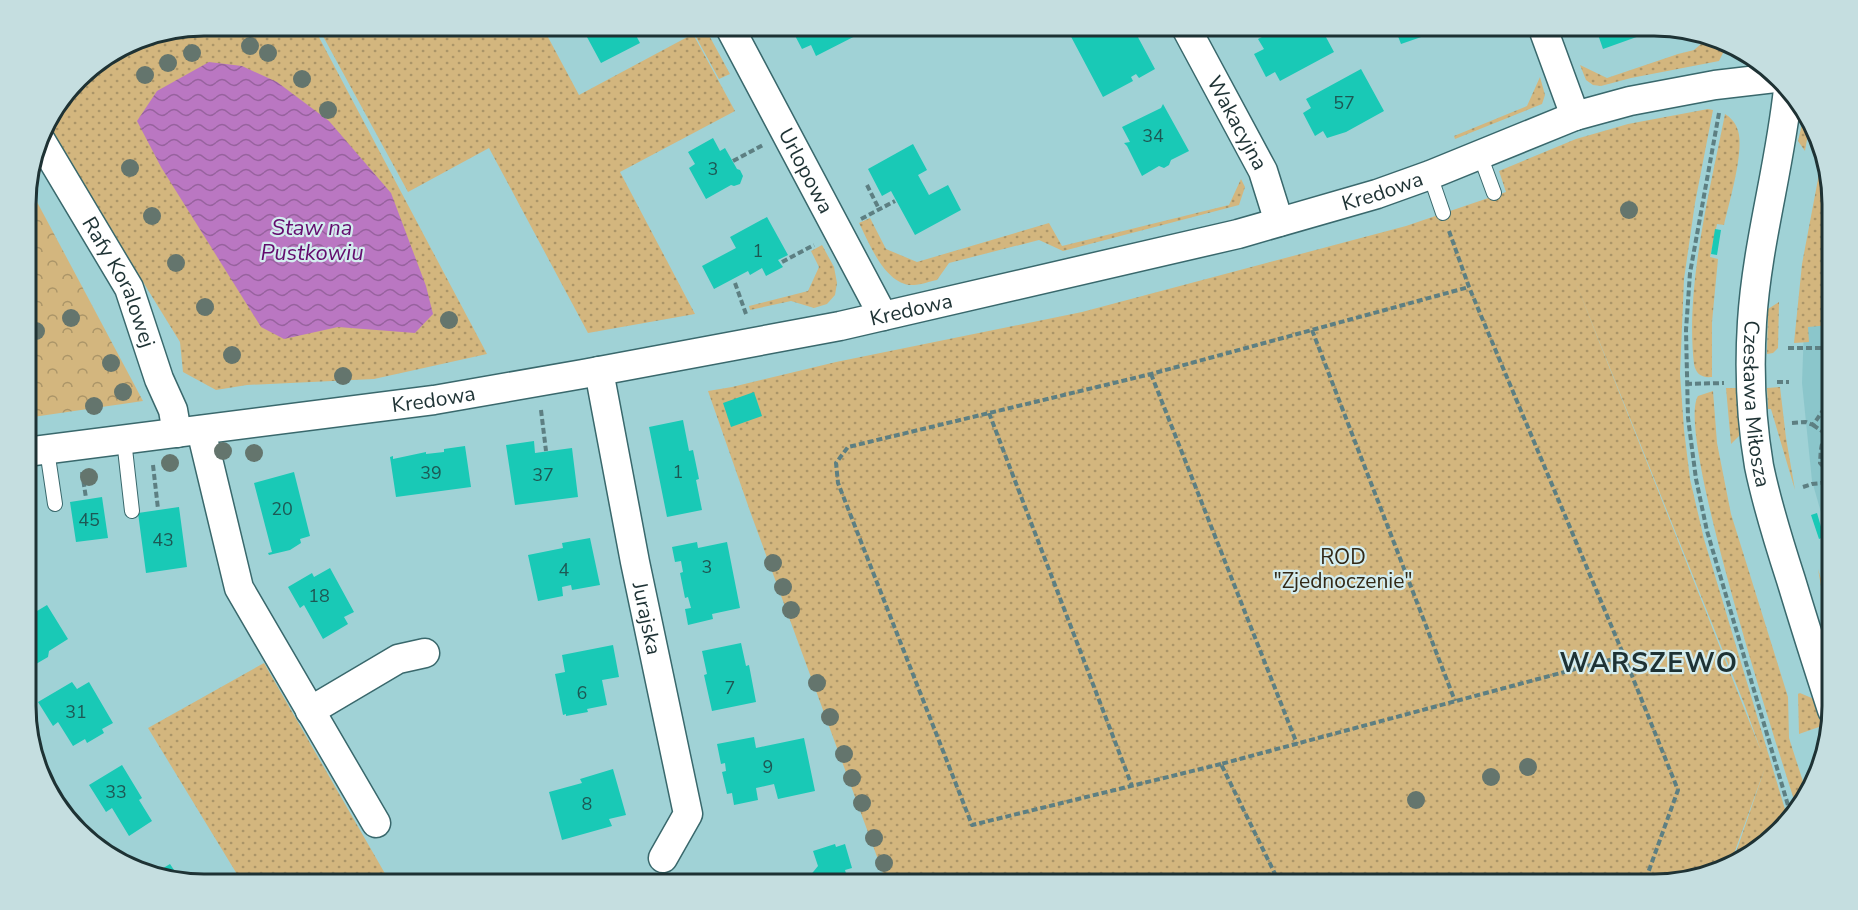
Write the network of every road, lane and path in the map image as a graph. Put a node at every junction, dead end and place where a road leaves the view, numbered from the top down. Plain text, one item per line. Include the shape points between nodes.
1 (734, 36) edge
2 (1190, 36) edge
3 (1546, 36) edge
4 (1766, 79) edge
5 (1728, 83) junction
6 (1786, 101) edge
7 (1575, 116) junction
8 (46, 149) edge
9 (751, 151) dead end
10 (1480, 155) junction
11 (733, 161) dead end
12 (1430, 176) junction
13 (867, 186) dead end
14 (1494, 193) dead end
15 (895, 201) dead end
16 (879, 209) junction
17 (1443, 213) joint
18 (866, 216) dead end
19 (1279, 222) junction
20 (816, 244) dead end
21 (782, 262) dead end
22 (735, 283) dead end
23 (1469, 286) junction
24 (746, 315) dead end
25 (883, 316) junction
26 (1312, 330) junction
27 (1788, 348) dead end
28 (1822, 348) edge
29 (599, 371) junction
30 (1151, 374) junction
31 (536, 383) junction
32 (1728, 383) dead end
33 (1686, 384) junction
34 (1822, 412) edge
35 (989, 413) junction
36 (1792, 423) dead end
37 (1813, 425) junction
38 (1822, 431) edge
39 (189, 432) junction
40 (137, 439) junction
41 (1822, 442) edge
42 (37, 451) edge
43 (546, 451) dead end
44 (1822, 465) edge
45 (1822, 483) edge
46 (1803, 487) dead end
47 (55, 504) dead end
48 (158, 509) dead end
49 (132, 511) dead end
50 (425, 653) dead end
51 (1624, 656) junction
52 (1822, 678) edge
53 (1455, 701) junction
54 (310, 711) junction
55 (1297, 744) junction
56 (1221, 764) junction
57 (1132, 786) junction
58 (1788, 807) edge
59 (376, 823) dead end
60 (663, 858) dead end
61 (1275, 874) edge
62 (1648, 874) edge

1 - 25 street, Urlopowa
2 - 19 street, Wakacyjna via 1263,171
3 - 7 street
4 - 5 street, Kredowa
5 - 7 street, Kredowa via 1630,101
5 - 33 path via 1720,105 1693,250
6 - 52 street, Czesława Miłosza via 1754,293 1751,398 1766,497
7 - 10 street, Kredowa
8 - 39 street, Rafy Koralowej via 129,288 159,379 173,410
9 - 11 path
10 - 12 street, Kredowa
10 - 14 lane
12 - 17 lane
12 - 19 street, Kredowa
13 - 16 path
15 - 16 path
16 - 18 path
17 - 23 path
19 - 25 street, Kredowa
20 - 21 path
22 - 24 path
23 - 26 path
23 - 51 path
25 - 29 street, Kredowa
26 - 30 path
26 - 53 path
27 - 28 path
29 - 31 street, Kredowa
29 - 60 street, Jurajska via 688,814
30 - 35 path
30 - 55 path
31 - 39 street, Kredowa
31 - 43 path
32 - 33 path
33 - 58 path via 1693,461 1707,531
34 - 37 path
35 - 57 path
35 - 57 path via 848,447 836,463 842,494 972,825
36 - 37 path
37 - 38 path
39 - 40 street, Kredowa
39 - 54 street via 239,588
40 - 42 street, Kredowa
40 - 48 path
40 - 49 lane
41 - 44 path
42 - 47 lane
45 - 46 path
50 - 54 street via 398,659
51 - 53 path
51 - 62 path via 1678,790
53 - 55 path
54 - 59 street
55 - 56 path
56 - 57 path
56 - 61 path

